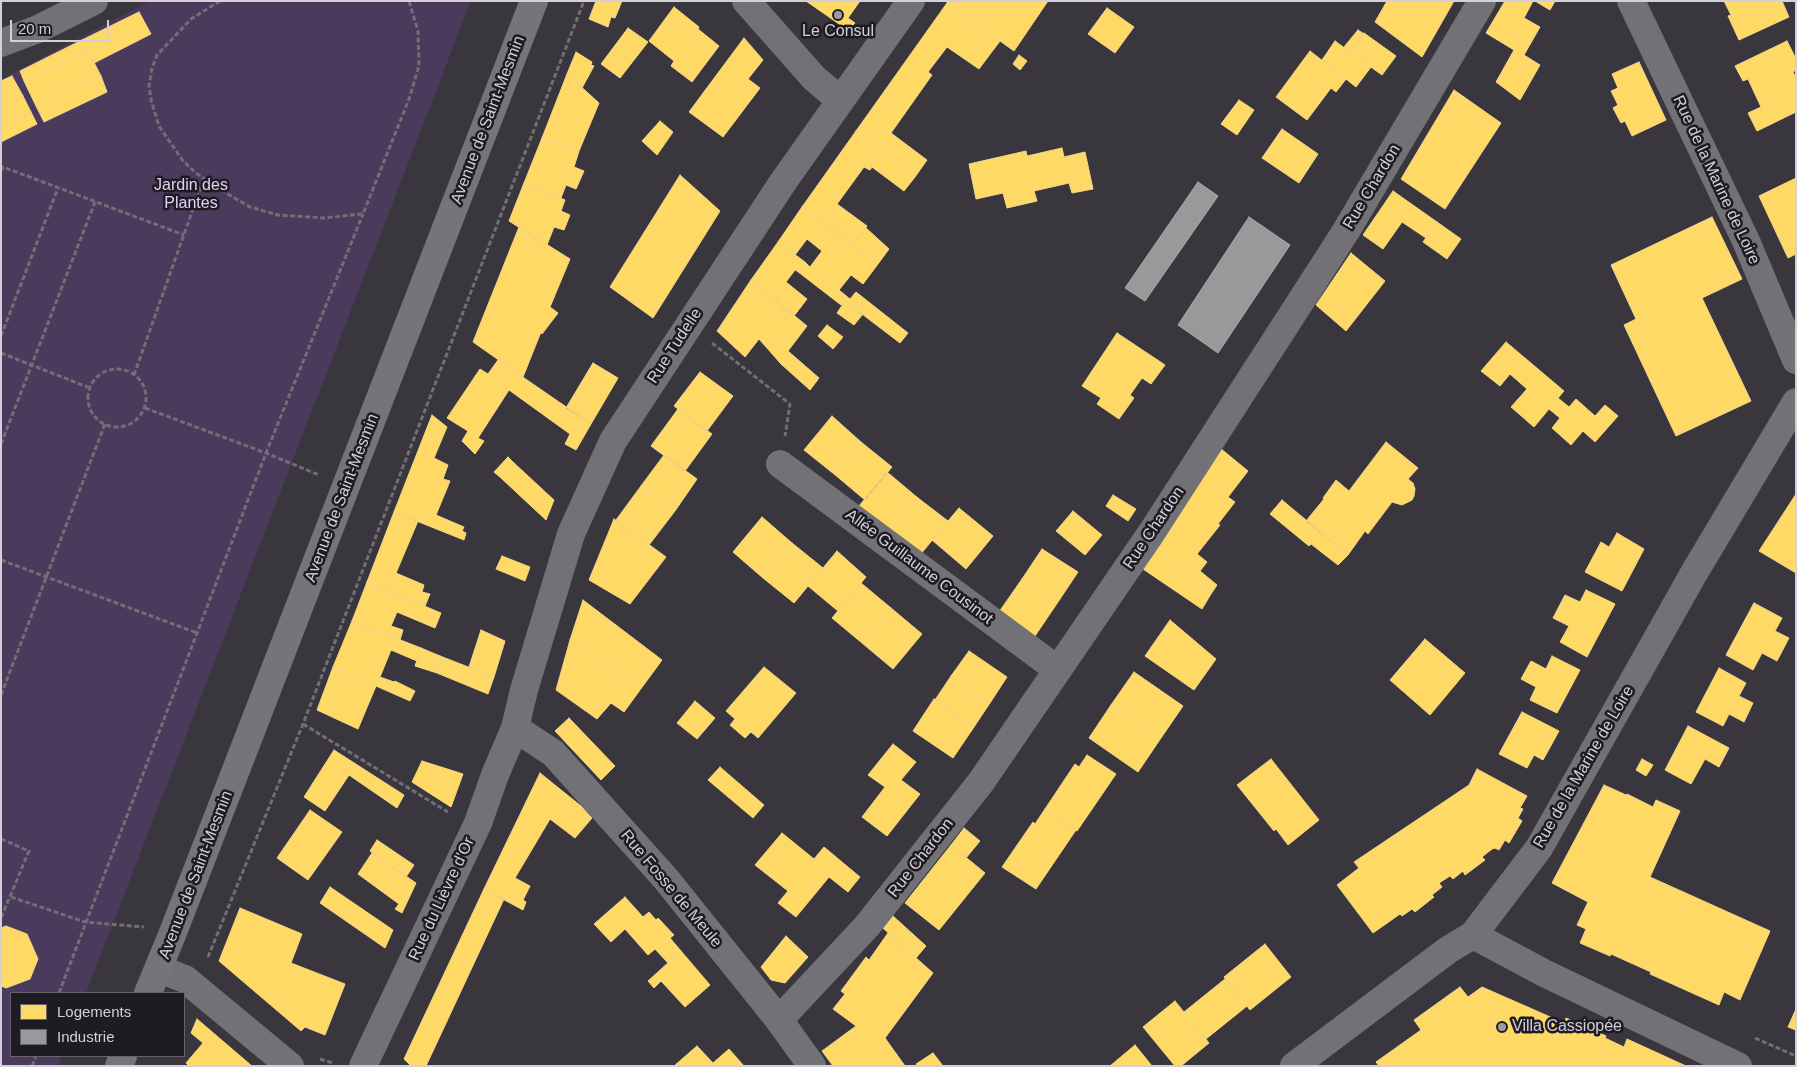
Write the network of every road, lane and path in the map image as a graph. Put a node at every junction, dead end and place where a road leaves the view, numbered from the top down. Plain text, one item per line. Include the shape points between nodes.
1 (94, 1) edge
2 (220, 1) edge
3 (409, 1) edge
4 (534, 1) edge
5 (584, 1) edge
6 (746, 1) edge
7 (911, 1) edge
8 (1482, 1) edge
9 (1631, 1) edge
10 (1, 43) edge
11 (840, 100) junction
12 (1, 171) edge
13 (204, 178) junction
14 (58, 188) junction
15 (95, 202) junction
16 (363, 214) junction
17 (184, 235) junction
18 (1, 336) edge
19 (706, 338) dead end
20 (1, 353) edge
21 (1796, 360) edge
22 (32, 364) junction
23 (134, 374) junction
24 (90, 388) junction
25 (1796, 402) edge
26 (144, 408) junction
27 (105, 424) junction
28 (1, 444) edge
29 (266, 453) junction
30 (780, 464) joint
31 (327, 478) dead end
32 (1, 560) edge
33 (47, 577) junction
34 (196, 633) junction
35 (1058, 670) junction
36 (1, 695) edge
37 (304, 724) junction
38 (515, 728) junction
39 (453, 815) dead end
40 (1, 839) edge
41 (11, 897) junction
42 (1, 918) edge
43 (86, 922) junction
44 (151, 927) dead end
45 (1473, 935) junction
46 (205, 963) dead end
47 (154, 981) edge
48 (59, 992) edge
49 (779, 1020) junction
50 (1311, 1061) edge
51 (290, 1066) edge
52 (363, 1066) edge
53 (812, 1066) edge
54 (1738, 1066) edge

1 - 10 street
2 - 13 path via 191,19 156,55 149,86 159,126 183,160
3 - 16 path via 418,31 419,66
4 - 47 street, Avenue de Saint-Mesmin
5 - 37 path
6 - 11 street via 814,78
7 - 11 street, Rue Tudelle
8 - 35 street, Rue Chardon via 1346,231 1152,532
9 - 21 street, Rue de la Marine de Loire via 1746,241
11 - 38 street, Rue Tudelle via 613,441 571,534
12 - 14 path via 3,167
13 - 16 path via 250,206 278,215 324,218
13 - 17 path
14 - 15 path
14 - 18 path
15 - 17 path
15 - 22 path
16 - 29 path
17 - 23 path
19 - 30 path via 790,404
20 - 22 path
22 - 24 path
22 - 28 path
23 - 24 path via 126,370 109,370 94,380
23 - 26 path via 145,390
24 - 27 path via 89,405 98,420
25 - 45 street, Rue de la Marine de Loire via 1694,573 1539,848
26 - 27 path via 133,423 114,427
26 - 29 path
27 - 33 path
29 - 31 path
29 - 34 path
30 - 35 street, Allée Guillaume Cousinot
32 - 33 path
33 - 34 path
33 - 36 path
34 - 43 path
35 - 49 street, Rue Chardon via 981,782 873,919
37 - 39 path
37 - 46 path
38 - 49 street, Rue Fosse de Meule via 553,753 666,879
38 - 52 street, Rue du Lièvre d'Or via 478,823
40 - 41 path via 30,851
41 - 42 path
41 - 43 path
43 - 44 path
43 - 48 path
45 - 50 street, Rue de la Marine de Loire via 1448,950
45 - 54 street via 1544,973
47 - 51 street via 186,979
49 - 53 street, Rue Fosse de Meule

